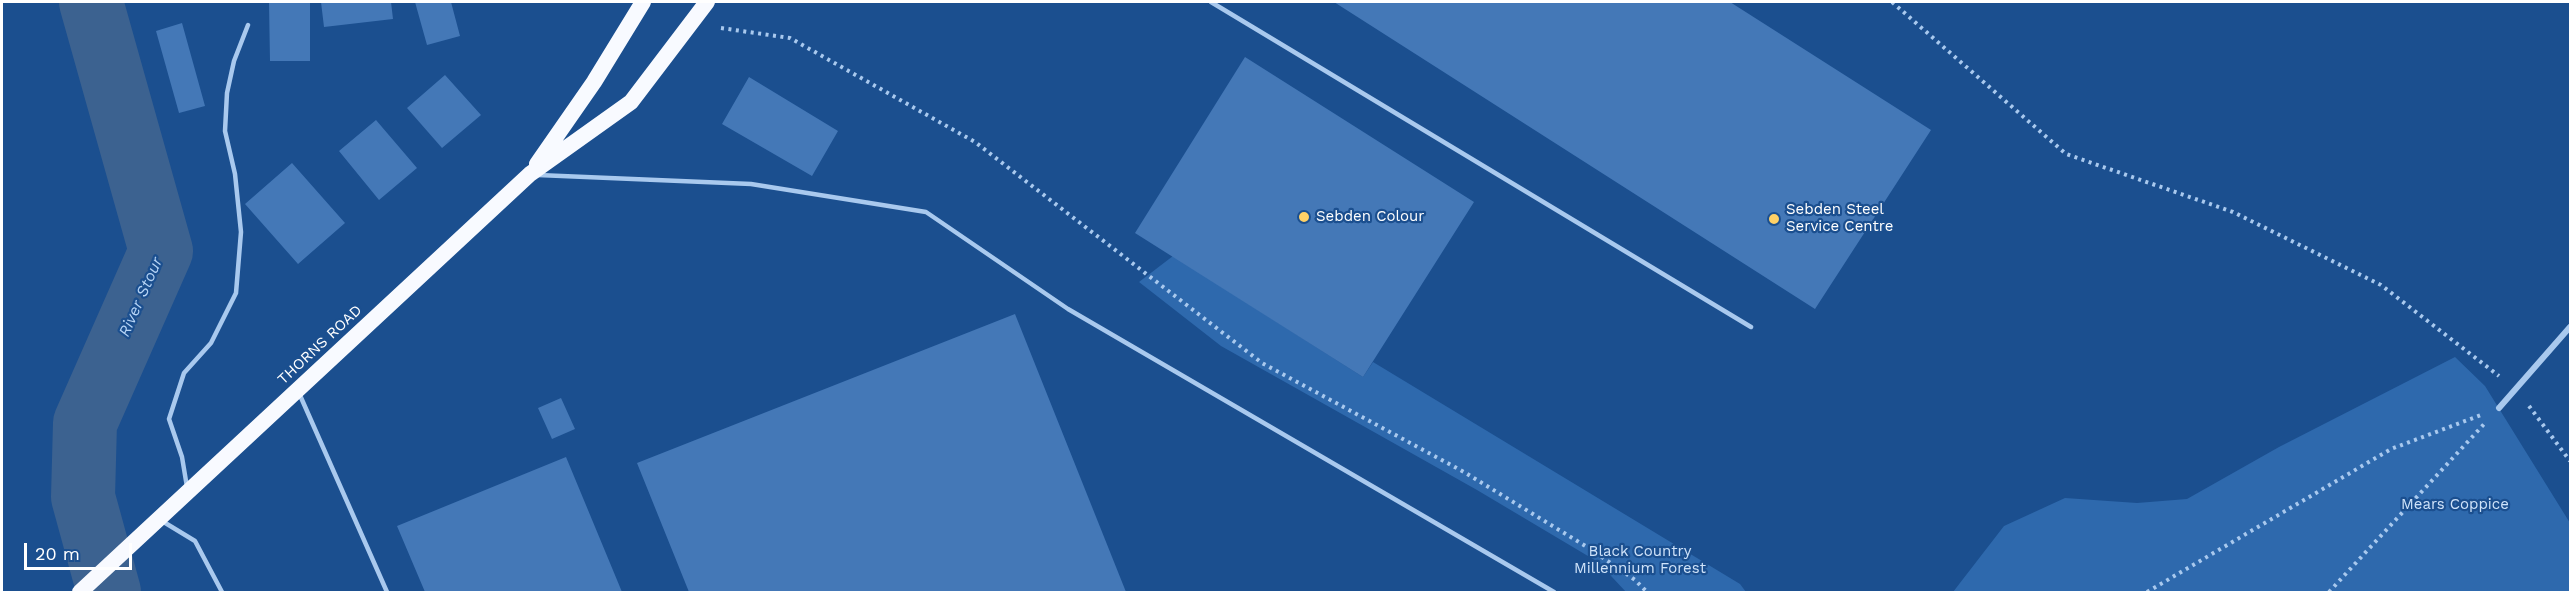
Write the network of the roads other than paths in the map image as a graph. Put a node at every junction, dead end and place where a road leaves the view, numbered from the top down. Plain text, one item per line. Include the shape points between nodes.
1 (643, 2) edge
2 (707, 2) edge
3 (1211, 2) edge
4 (248, 25) dead end
5 (530, 174) junction
6 (1751, 327) dead end
7 (2571, 327) edge
8 (298, 391) junction
9 (2499, 408) road end
10 (189, 493) junction
11 (159, 519) junction
12 (80, 592) edge
13 (222, 592) edge
14 (387, 592) edge
15 (1554, 592) edge

1 - 5 highway, THORNS ROAD
2 - 5 highway, THORNS ROAD via 631,102
3 - 6 lane
4 - 10 lane via 234,61 225,131 235,174 241,232 236,293 211,343 184,373 169,419
5 - 8 highway, THORNS ROAD
5 - 15 lane via 751,184 926,212 1068,309
7 - 9 street
8 - 10 highway, THORNS ROAD
8 - 14 lane
10 - 11 highway, THORNS ROAD
11 - 12 highway, THORNS ROAD
11 - 13 lane via 195,541

